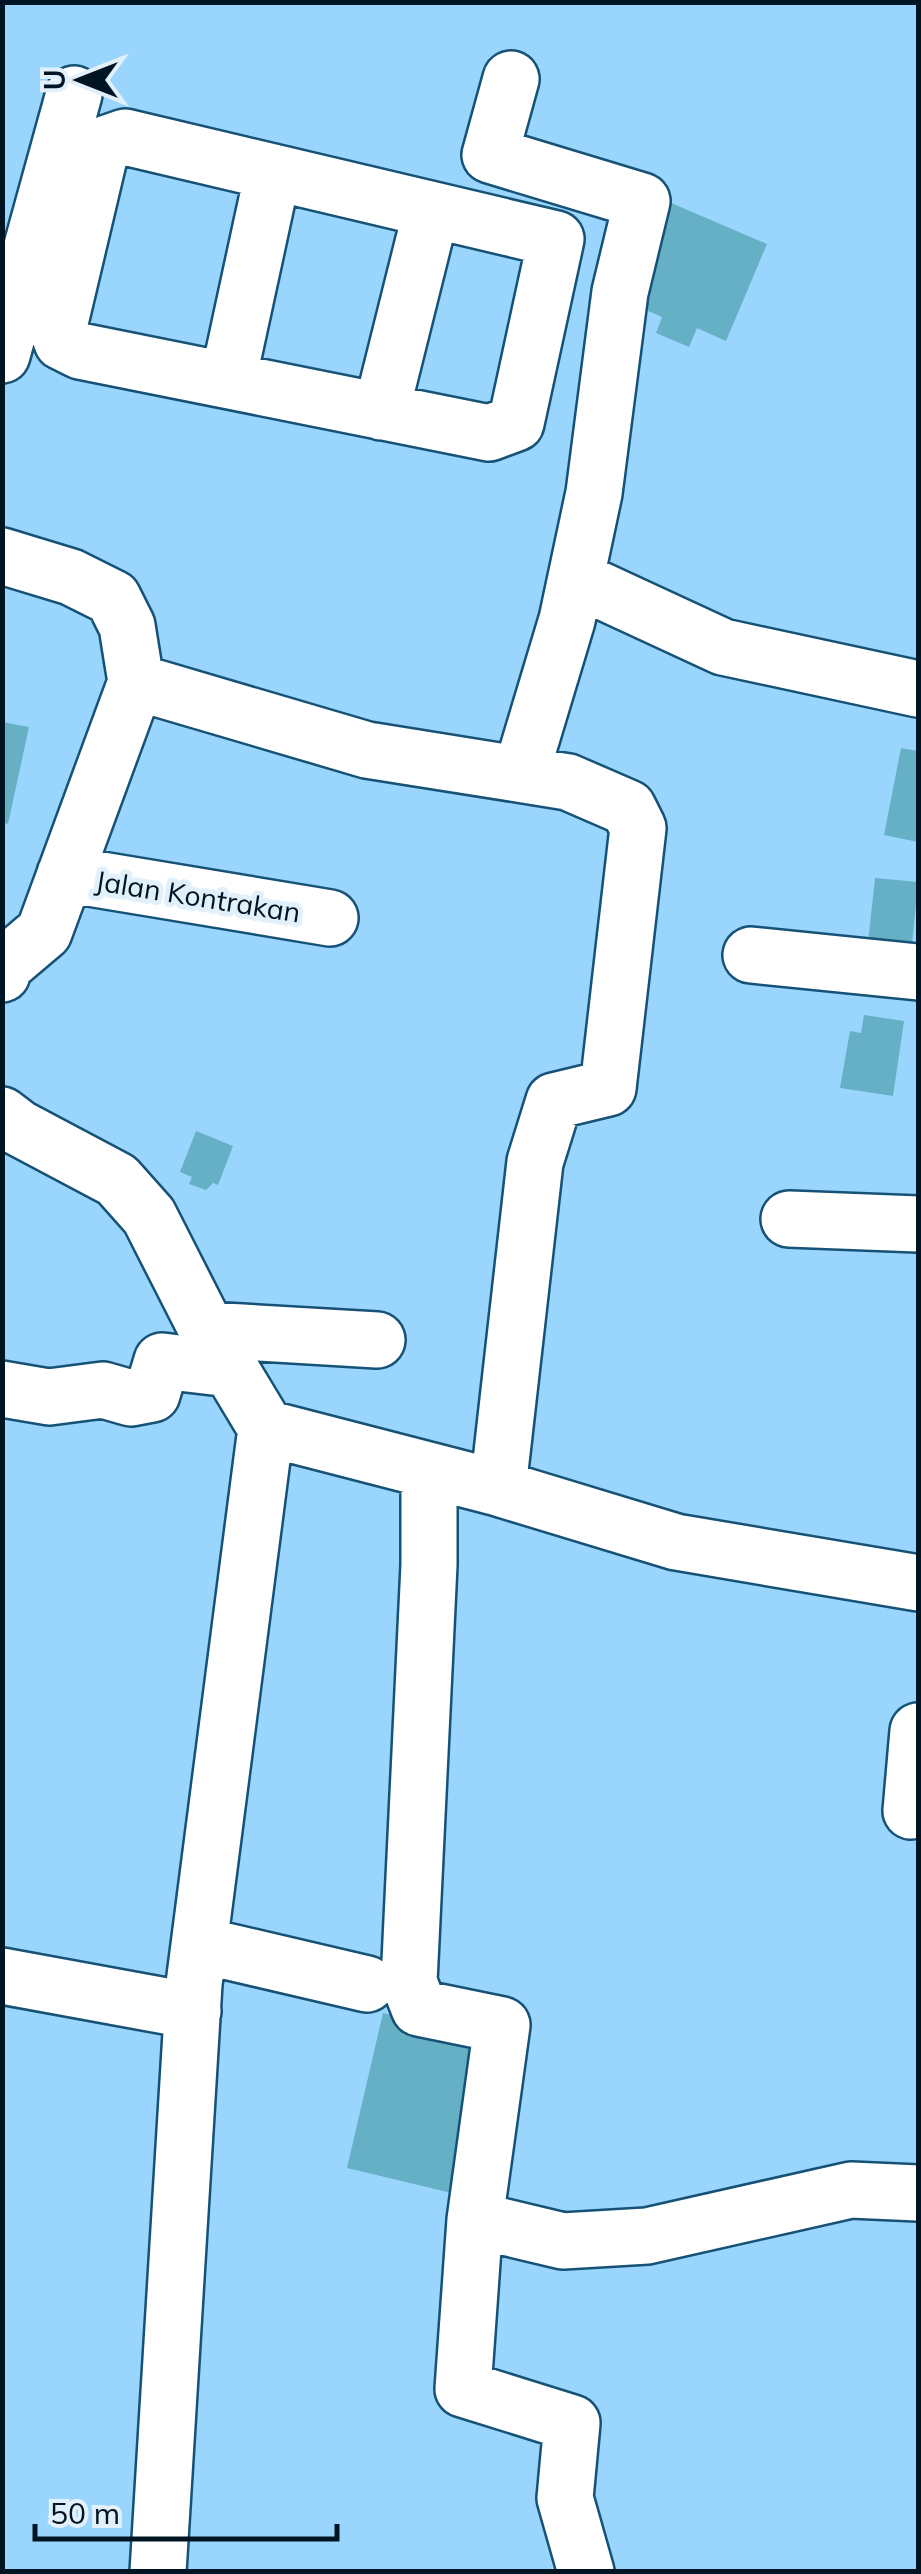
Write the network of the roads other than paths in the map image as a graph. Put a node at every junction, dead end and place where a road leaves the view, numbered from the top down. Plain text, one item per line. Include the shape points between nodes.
1 (511, 79) dead end
2 (74, 94) dead end
3 (273, 172) junction
4 (431, 212) junction
5 (51, 263) junction
6 (2, 354) edge
7 (228, 380) junction
8 (381, 412) junction
9 (2, 556) edge
10 (576, 579) junction
11 (136, 682) junction
12 (918, 688) edge
13 (521, 774) junction
14 (65, 874) junction
15 (330, 918) dead end
16 (751, 955) dead end
17 (3, 968) edge
18 (918, 972) edge
19 (2, 1115) edge
20 (790, 1218) dead end
21 (918, 1224) edge
22 (376, 1340) dead end
23 (219, 1350) junction
24 (2, 1389) edge
25 (266, 1428) junction
26 (429, 1470) junction
27 (498, 1488) junction
28 (918, 1583) edge
29 (918, 1731) edge
30 (911, 1811) dead end
31 (200, 1945) junction
32 (2, 1976) edge
33 (367, 1984) dead end
34 (193, 2010) junction
35 (918, 2193) edge
36 (476, 2220) junction
37 (158, 2572) edge
38 (586, 2572) edge

1 - 10 street via 490,155 642,201 620,292
2 - 5 street
3 - 4 street
3 - 5 street via 136,136 108,140
3 - 7 street
4 - 8 street
4 - 8 street via 556,239 516,423 489,433
5 - 6 street
5 - 7 street via 62,342
7 - 8 street
9 - 11 street via 113,598 128,626
10 - 12 street via 723,647
10 - 13 street
11 - 13 street via 367,750
11 - 14 street
13 - 27 street via 600,793 628,808 638,828 608,1088 554,1101 535,1162
14 - 15 street, Jalan Kontrakan
14 - 17 street via 44,932
16 - 18 street
19 - 23 street via 117,1180 150,1216
20 - 21 street
22 - 23 street
23 - 24 street via 162,1361 152,1394 132,1398 104,1390 48,1397
23 - 25 street
25 - 26 street
25 - 31 street
26 - 27 street
26 - 36 street via 409,1982 419,2008 502,2025
27 - 28 street via 676,1542
29 - 30 street
31 - 33 street
31 - 34 street
32 - 34 street
34 - 37 street
35 - 36 street via 851,2190 647,2236 563,2241
36 - 38 street via 463,2389 572,2423 565,2498

